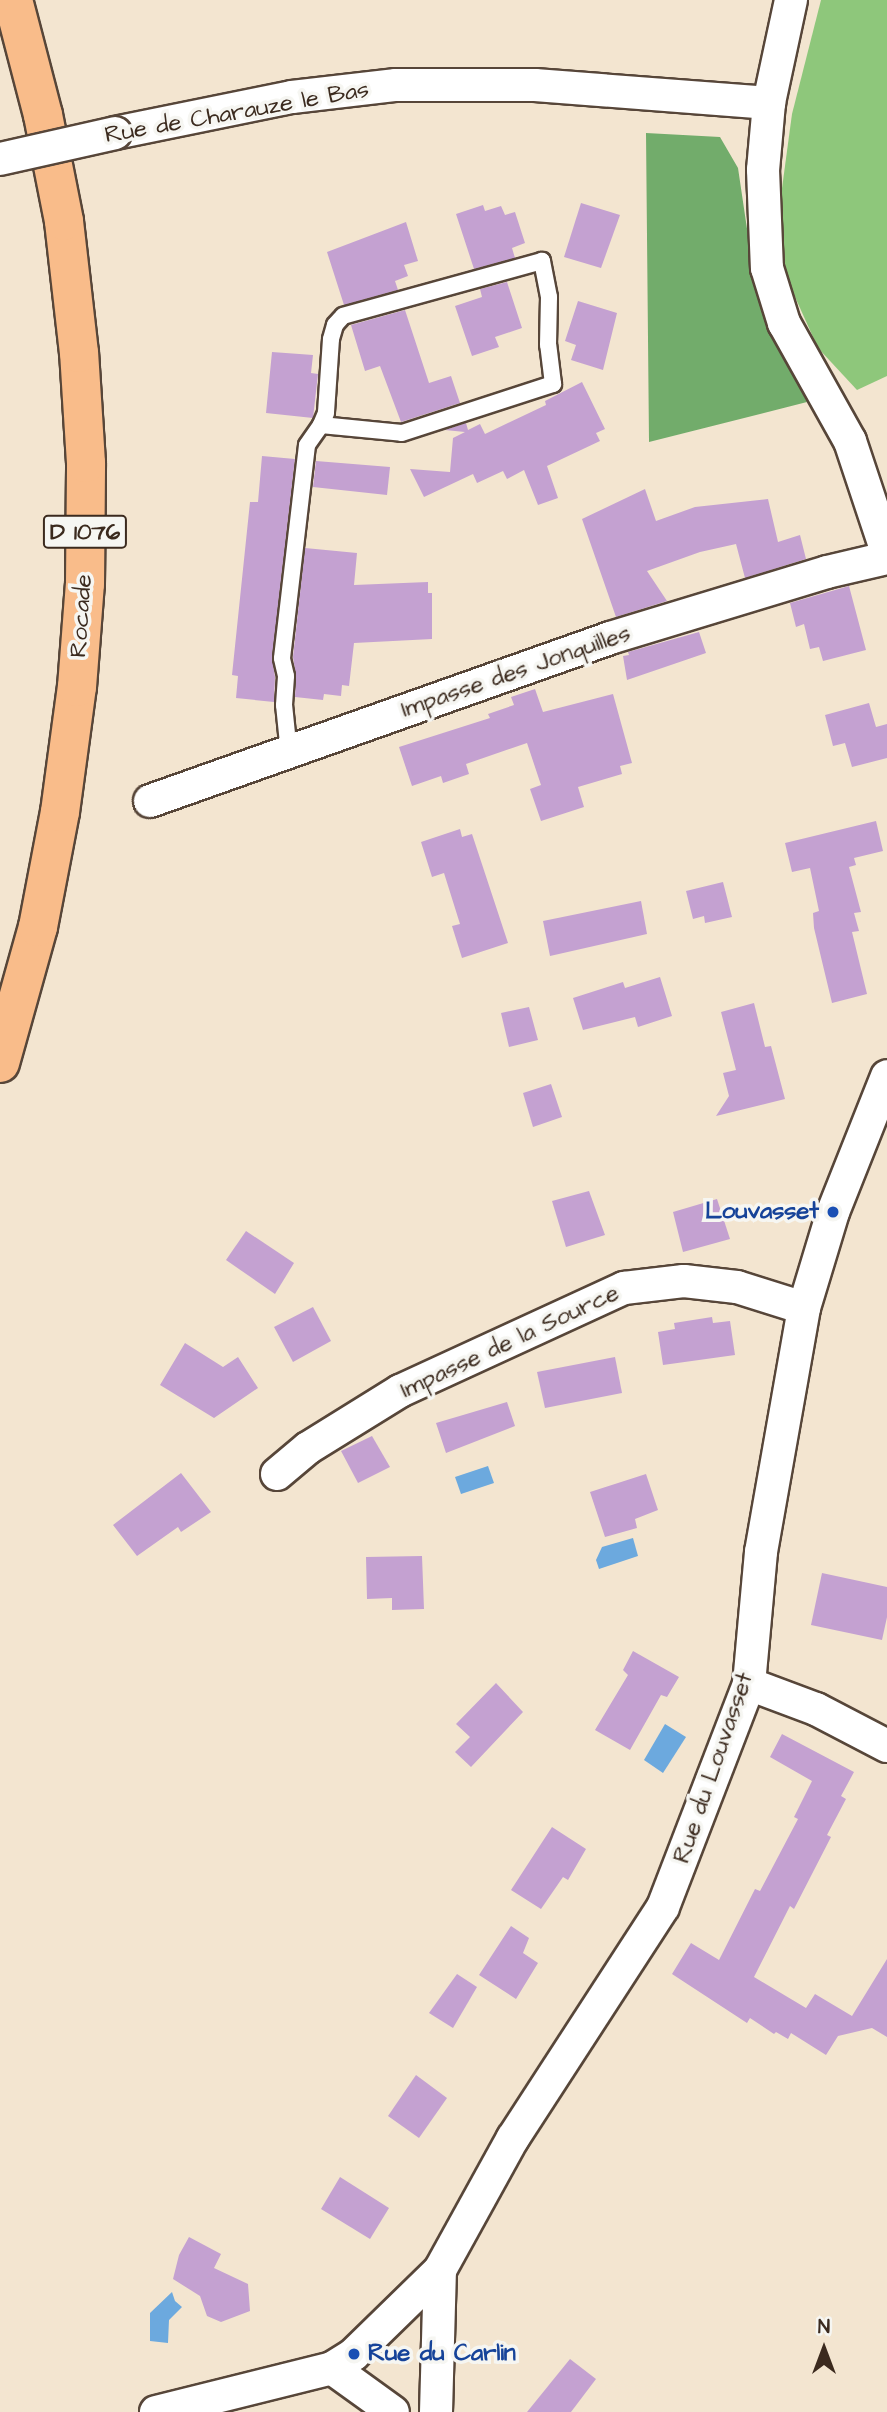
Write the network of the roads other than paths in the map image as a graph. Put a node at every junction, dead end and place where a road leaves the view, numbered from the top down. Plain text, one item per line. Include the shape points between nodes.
1 (13, 0) edge
2 (791, 0) edge
3 (769, 103) junction
4 (0, 159) edge
5 (321, 425) junction
6 (887, 552) edge
7 (887, 558) edge
8 (289, 753) junction
9 (150, 801) dead end
10 (0, 1063) edge
11 (887, 1076) edge
12 (804, 1308) junction
13 (277, 1474) dead end
14 (749, 1684) junction
15 (887, 1746) edge
16 (440, 2270) junction
17 (332, 2368) junction
18 (156, 2412) edge
19 (393, 2412) edge
20 (436, 2412) edge

1 - 10 main road, Rocade / D 1076 via 64,221 86,463 85,584 60,812 38,927
2 - 3 street
3 - 4 street, Rue de Charauze le Bas, bridge via 535,85 396,85 292,97
3 - 6 street via 763,226 767,268 783,323 850,441
5 - 5 lane via 402,433 553,384 549,297 542,261 343,316 331,339 326,413
5 - 8 lane via 307,445 282,658
7 - 8 street, Impasse des Jonquilles via 610,638
8 - 9 street, Impasse des Jonquilles
11 - 12 street, Rue du Louvasset via 832,1212
12 - 13 street, Impasse de la Source via 737,1287 684,1281 624,1288 400,1391 308,1448
12 - 14 street, Rue du Louvasset via 761,1552
14 - 15 street via 816,1709
14 - 16 street, Rue du Louvasset via 663,1907 513,2138
16 - 17 street via 354,2354
16 - 20 street, Rue du Louvasset
17 - 18 street
17 - 19 street

